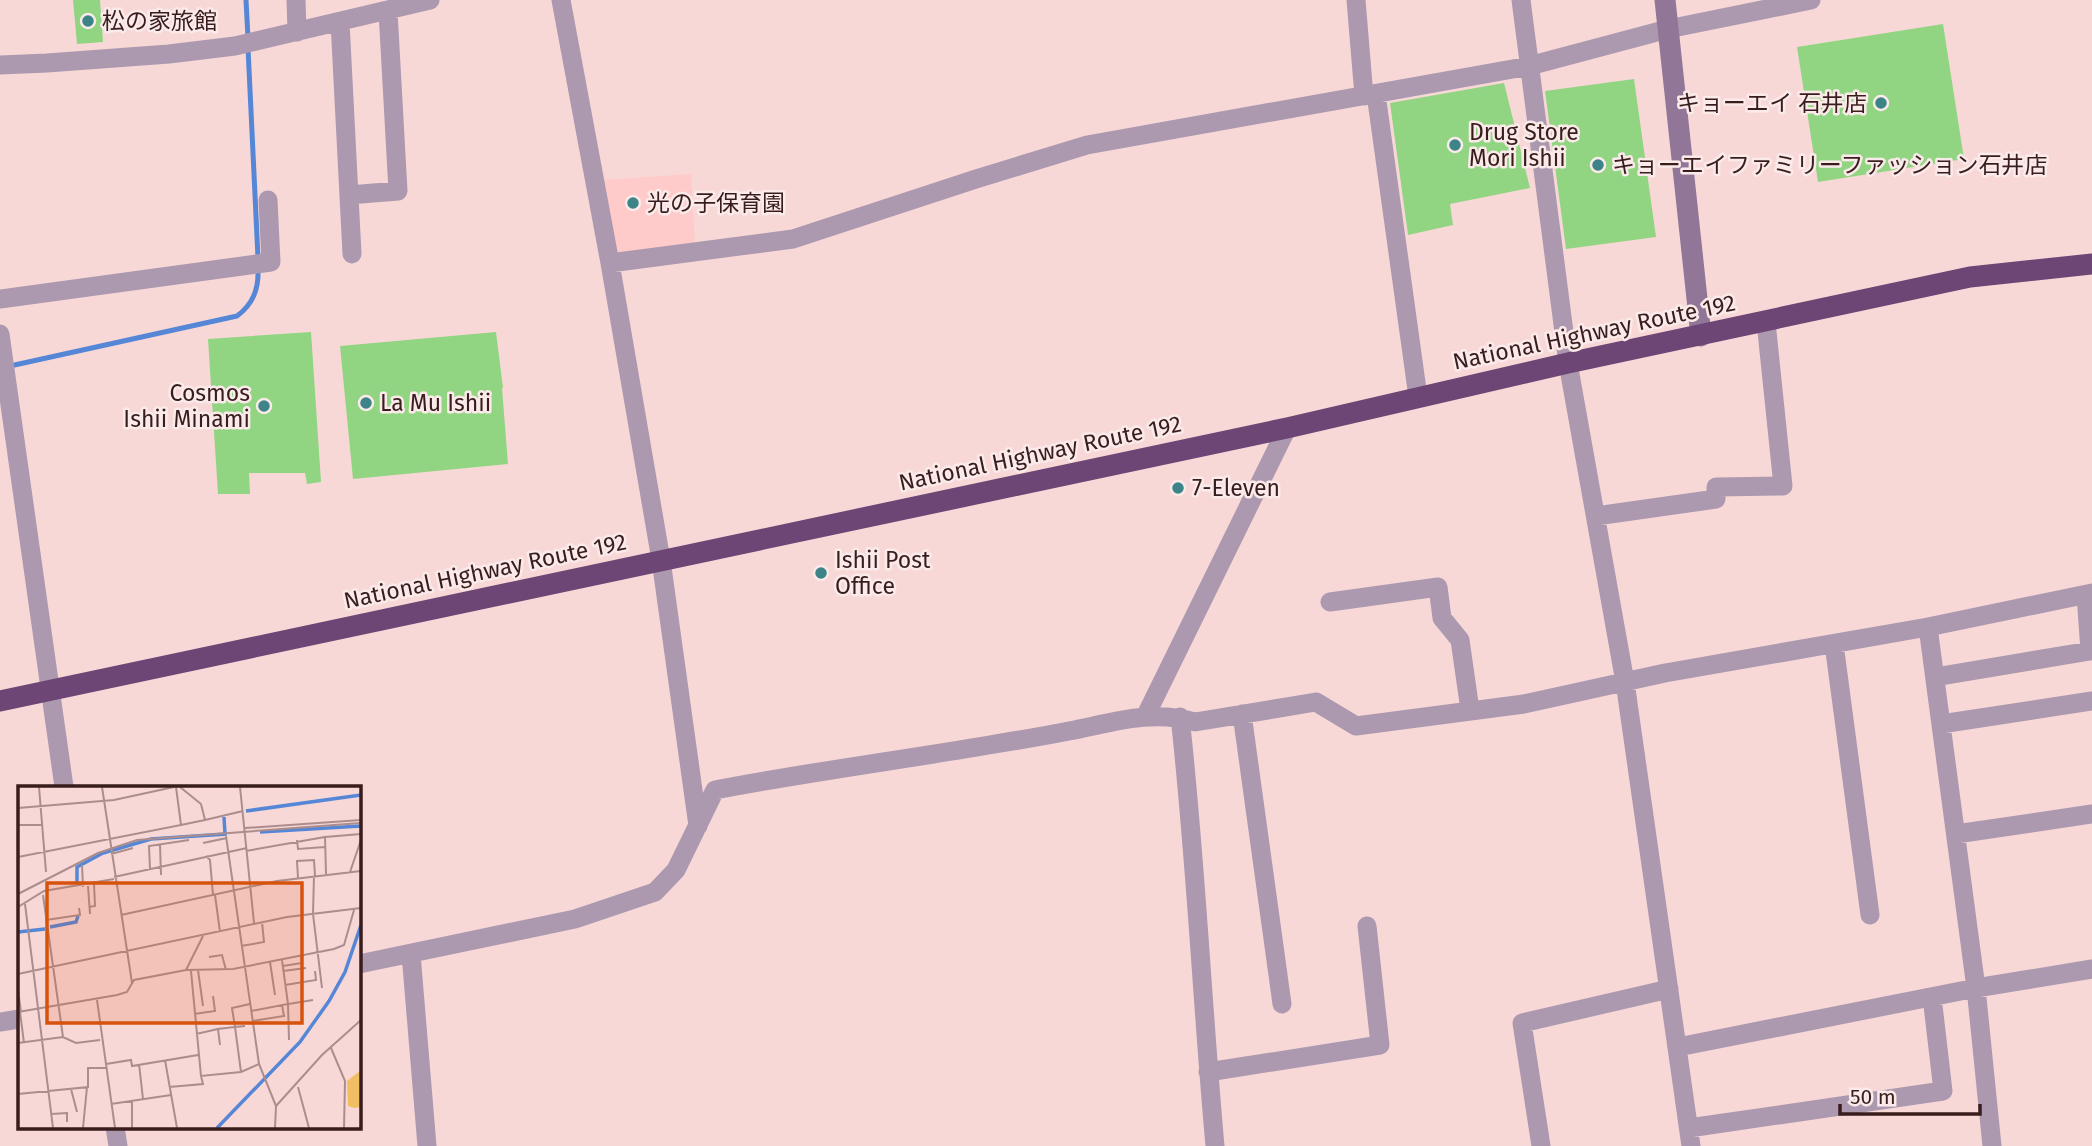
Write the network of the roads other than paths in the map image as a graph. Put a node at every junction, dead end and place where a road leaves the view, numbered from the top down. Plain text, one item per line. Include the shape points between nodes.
1 (296, 0) edge
2 (430, 0) edge
3 (561, 0) edge
4 (1356, 0) edge
5 (1521, 0) edge
6 (1665, 0) edge
7 (1811, 0) edge
8 (380, 8) edge
9 (340, 22) junction
10 (1668, 29) junction
11 (297, 32) junction
12 (0, 65) edge
13 (1529, 66) junction
14 (1370, 95) junction
15 (349, 195) junction
16 (268, 200) dead end
17 (352, 254) dead end
18 (610, 263) junction
19 (2092, 264) edge
20 (0, 299) edge
21 (1766, 321) junction
22 (0, 334) edge
23 (1701, 336) junction
24 (1568, 363) junction
25 (1418, 397) junction
26 (1287, 428) junction
27 (1596, 516) junction
28 (661, 560) junction
29 (2089, 594) edge
30 (1330, 602) dead end
31 (1928, 627) junction
32 (1834, 644) junction
33 (1935, 677) junction
34 (1625, 682) junction
35 (49, 691) junction
36 (0, 701) edge
37 (2092, 701) edge
38 (1470, 710) junction
39 (1242, 714) junction
40 (1146, 715) junction
41 (1180, 718) junction
42 (1941, 724) junction
43 (64, 786) edge
44 (2092, 814) edge
45 (698, 826) junction
46 (1956, 834) junction
47 (1870, 915) dead end
48 (1367, 926) dead end
49 (411, 954) junction
50 (360, 964) edge
51 (2092, 969) edge
52 (1976, 988) junction
53 (1669, 989) junction
54 (1932, 997) junction
55 (1282, 1003) dead end
56 (18, 1019) edge
57 (0, 1022) edge
58 (1678, 1047) junction
59 (1208, 1072) junction
60 (115, 1128) edge
61 (1690, 1137) edge
62 (118, 1146) edge
63 (427, 1146) edge
64 (1215, 1146) edge
65 (1541, 1146) edge
66 (1992, 1146) edge

1 - 11 street
2 - 8 street
3 - 18 street
4 - 14 street
5 - 13 street
6 - 10 street
7 - 10 street
8 - 9 street
8 - 15 street via 398,191
9 - 11 street
9 - 15 street
10 - 13 street
10 - 23 street
11 - 12 street via 169,54
13 - 14 street
13 - 24 street
14 - 18 street via 1087,145 793,240
14 - 25 street
15 - 17 street
16 - 20 street via 271,262
18 - 28 street
19 - 21 highway, National Highway Route 192 via 1970,277
21 - 23 highway, National Highway Route 192
21 - 27 street via 1783,486 1716,487 1716,499
22 - 35 street
23 - 24 highway, National Highway Route 192
24 - 25 highway, National Highway Route 192
24 - 27 street
25 - 26 highway, National Highway Route 192
26 - 28 highway, National Highway Route 192
26 - 40 street
27 - 34 street
28 - 35 highway, National Highway Route 192
28 - 45 street
29 - 31 street
29 - 33 street via 2090,651
30 - 38 street via 1438,587 1441,618 1460,640
31 - 32 street
31 - 33 street
32 - 34 street
32 - 47 street
33 - 42 street
34 - 38 street via 1524,704
34 - 53 street
35 - 36 highway, National Highway Route 192
35 - 43 street
37 - 42 street
38 - 39 street via 1356,726 1316,702
39 - 41 street via 1195,722
39 - 55 street
40 - 41 street
40 - 45 street via 715,790
41 - 59 street
42 - 46 street
44 - 46 street
45 - 49 street via 676,870 655,892 575,919
46 - 52 street
48 - 59 street via 1380,1045
49 - 50 street
49 - 63 street
51 - 52 street
52 - 54 street
52 - 66 street
53 - 58 street
53 - 65 street via 1522,1024
54 - 58 street
54 - 61 street via 1943,1091
56 - 57 street
58 - 61 street
59 - 64 street
60 - 62 street

